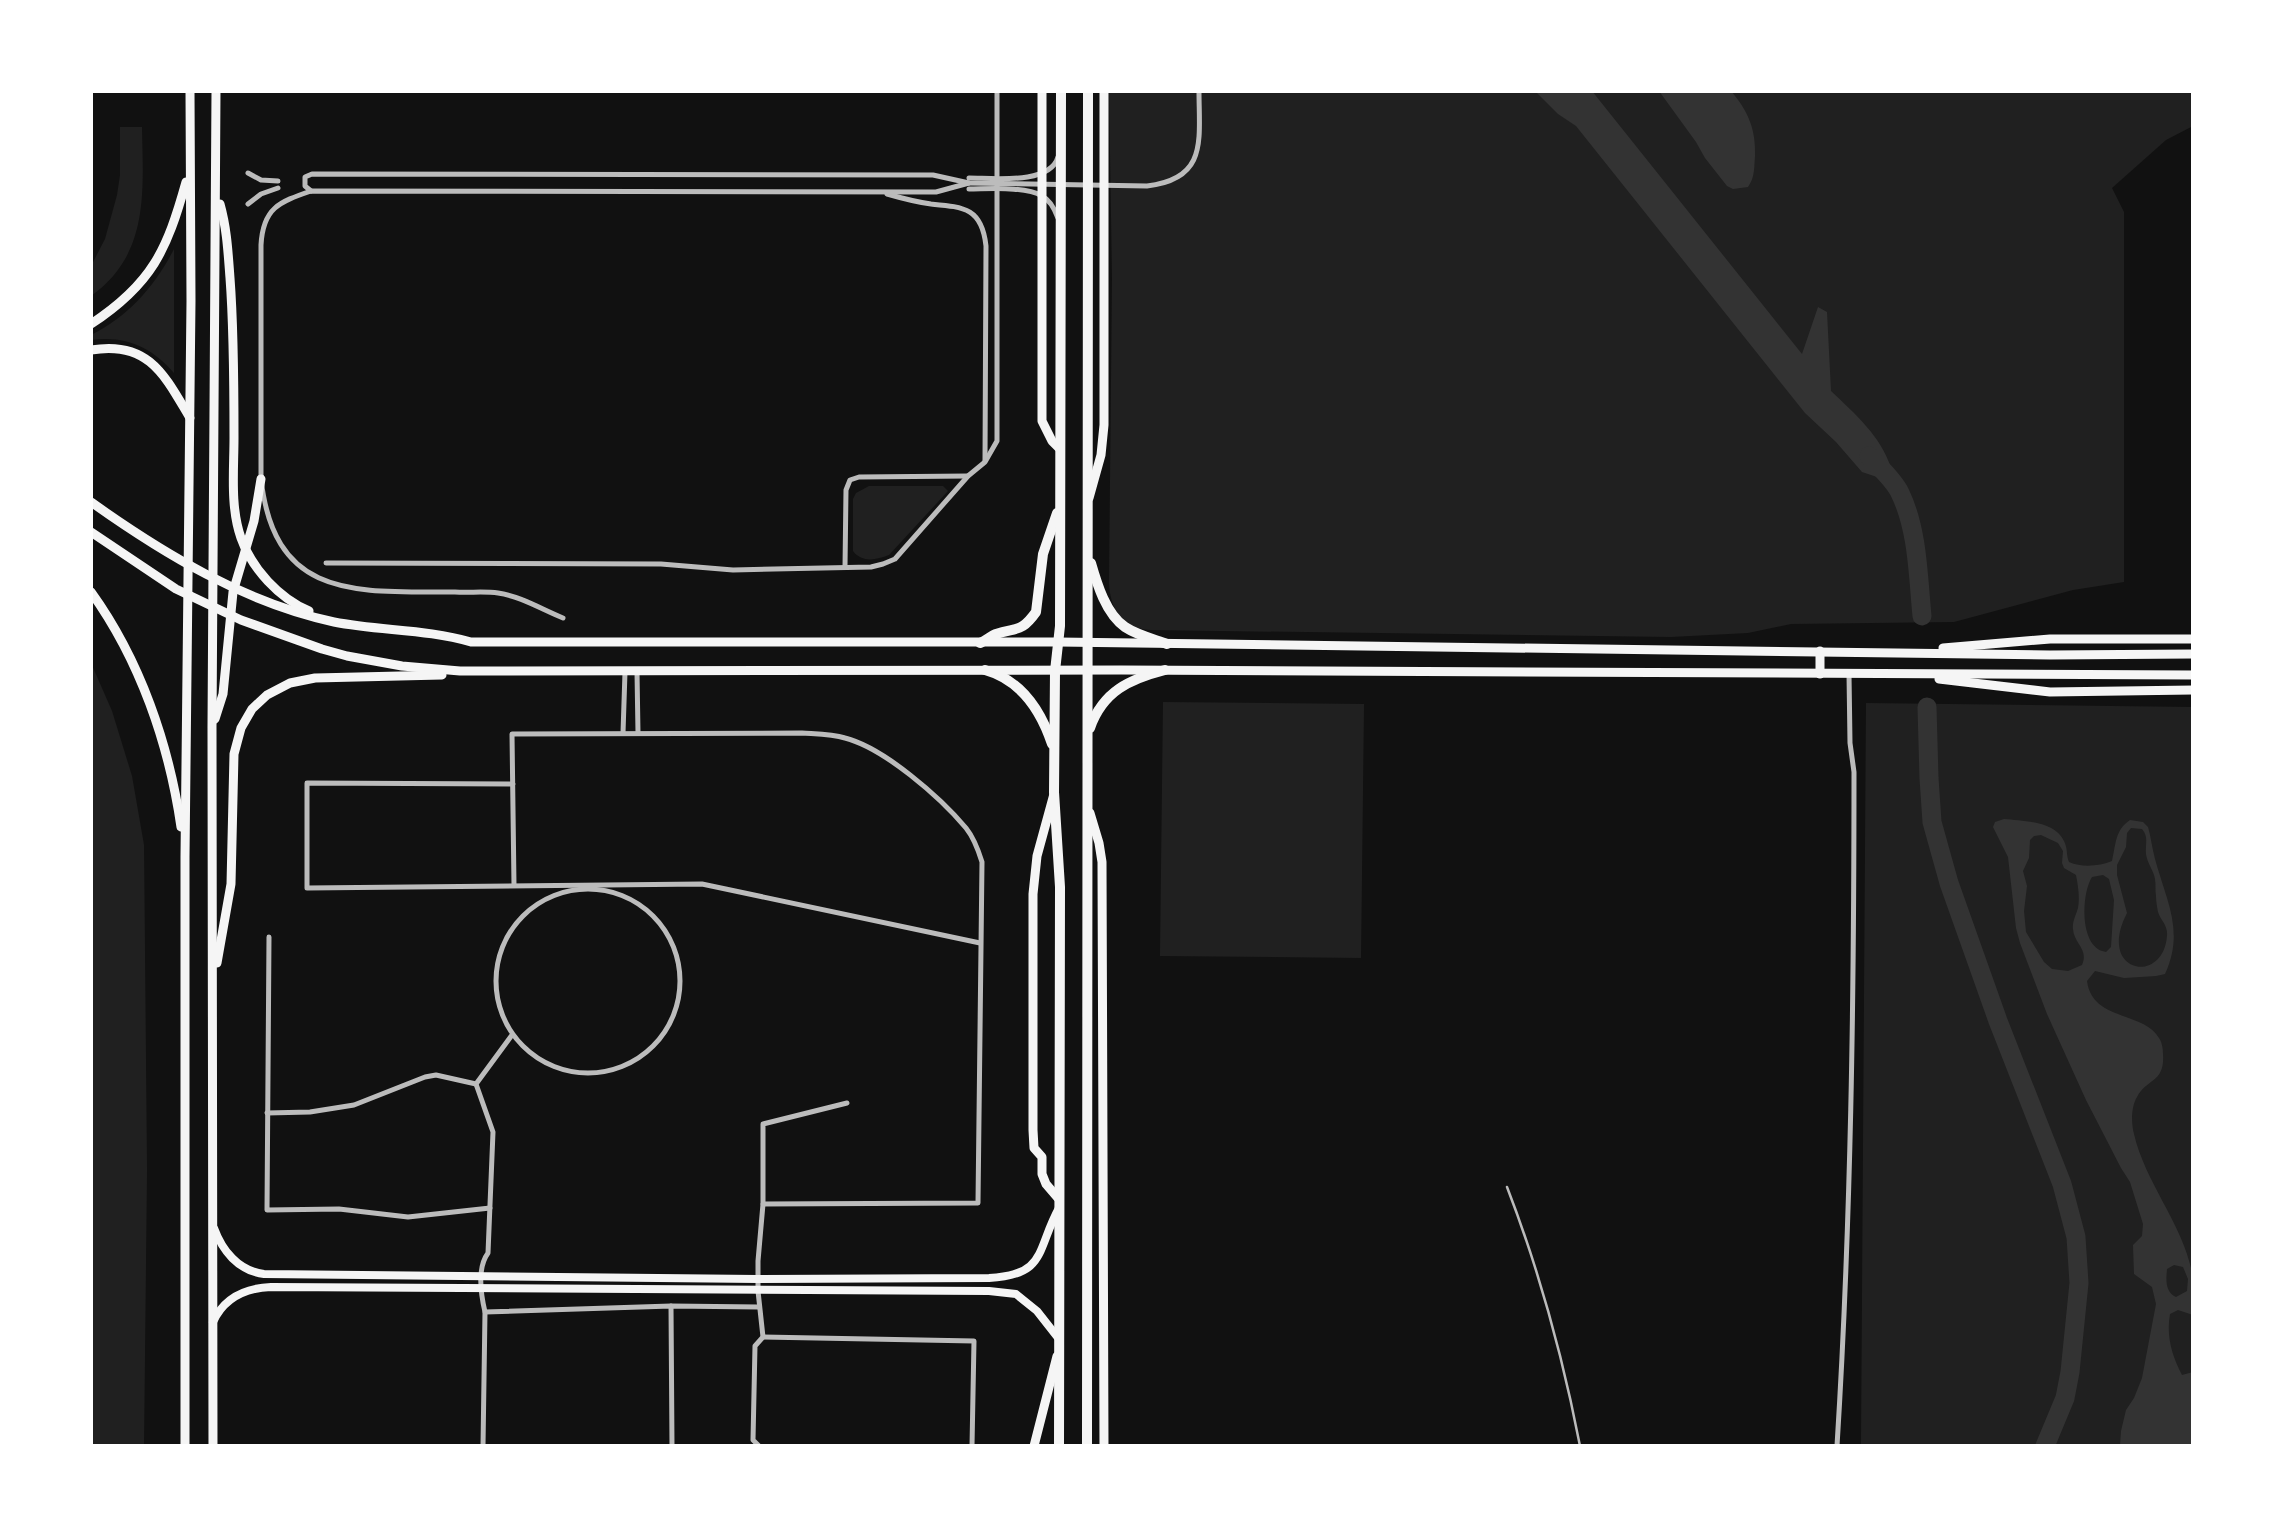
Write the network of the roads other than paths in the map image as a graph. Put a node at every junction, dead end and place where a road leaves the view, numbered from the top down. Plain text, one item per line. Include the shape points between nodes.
1 (190, 91) edge
2 (216, 91) edge
3 (998, 91) edge
4 (1042, 91) edge
5 (1061, 91) edge
6 (1088, 91) edge
7 (1104, 91) edge
8 (1199, 91) edge
9 (1061, 143) junction
10 (190, 171) junction
11 (248, 173) dead end
12 (1042, 174) junction
13 (998, 178) junction
14 (969, 183) junction
15 (998, 189) junction
16 (311, 191) junction
17 (877, 192) junction
18 (217, 194) junction
19 (1041, 195) junction
20 (248, 204) dead end
21 (1061, 229) junction
22 (91, 324) edge
23 (91, 350) edge
24 (191, 419) junction
25 (1060, 449) junction
26 (985, 462) junction
27 (968, 475) junction
28 (261, 480) junction
29 (91, 502) edge
30 (1087, 502) junction
31 (1059, 506) junction
32 (91, 532) edge
33 (1088, 552) junction
34 (326, 562) dead end
35 (845, 567) junction
36 (91, 592) edge
37 (563, 618) dead end
38 (332, 621) junction
39 (2193, 639) edge
40 (1058, 642) junction
41 (980, 643) junction
42 (1087, 643) junction
43 (1167, 644) junction
44 (1820, 651) junction
45 (1896, 652) junction
46 (2193, 654) edge
47 (985, 670) junction
48 (1087, 670) junction
49 (1165, 670) junction
50 (1055, 671) junction
51 (490, 672) junction
52 (625, 672) junction
53 (638, 672) junction
54 (1820, 674) junction
55 (1849, 674) junction
56 (1896, 674) junction
57 (2193, 675) edge
58 (2193, 690) edge
59 (212, 728) junction
60 (624, 733) junction
61 (638, 733) junction
62 (1087, 735) junction
63 (1055, 752) junction
64 (513, 784) junction
65 (1054, 792) junction
66 (1087, 797) junction
67 (185, 858) junction
68 (514, 885) junction
69 (269, 937) dead end
70 (981, 943) junction
71 (213, 982) junction
72 (512, 1035) junction
73 (476, 1084) junction
74 (847, 1102) dead end
75 (267, 1114) junction
76 (1507, 1186) dead end
77 (1059, 1203) junction
78 (763, 1204) junction
79 (490, 1208) junction
80 (213, 1224) junction
81 (482, 1275) junction
82 (758, 1279) junction
83 (482, 1287) junction
84 (758, 1291) junction
85 (671, 1306) junction
86 (759, 1307) junction
87 (485, 1312) junction
88 (213, 1322) junction
89 (763, 1337) junction
90 (1059, 1339) junction
91 (1059, 1351) junction
92 (185, 1446) edge
93 (213, 1446) edge
94 (483, 1446) edge
95 (672, 1446) edge
96 (759, 1446) edge
97 (972, 1446) edge
98 (1034, 1446) edge
99 (1059, 1446) edge
100 (1087, 1446) edge
101 (1104, 1446) edge
102 (1580, 1446) edge
103 (1837, 1446) edge

1 - 10 main road
2 - 18 main road
3 - 13 street
4 - 12 main road
5 - 9 highway
6 - 30 highway
7 - 30 main road via 1104,433
8 - 14 street via 1199,136 1192,164 1166,184
9 - 12 street via 1057,161
9 - 21 highway
10 - 22 main road via 176,219 155,264 126,298
10 - 24 main road
11 - 20 street via 278,184
12 - 13 street
12 - 19 main road
13 - 14 street
13 - 15 street
14 - 15 street
14 - 16 street via 933,175 312,174 304,181
14 - 17 street via 936,192
15 - 19 street
15 - 26 street via 998,435
16 - 17 street
16 - 28 street via 275,206 261,234
17 - 26 street via 963,208 983,229
18 - 38 main road via 226,227 232,300 234,492 241,539 277,590 300,607
18 - 59 main road
19 - 21 street via 1053,207
19 - 25 main road via 1042,421
21 - 25 highway
23 - 24 main road via 125,350 151,363 170,383
24 - 67 main road
25 - 31 highway
26 - 27 street
27 - 35 street via 895,558 871,567
27 - 35 street via 850,480
28 - 37 street via 266,513 277,539 306,571 323,580 368,590 498,593
28 - 59 main road via 233,592 223,694
29 - 38 main road via 205,573 260,599
30 - 33 highway
31 - 40 highway
31 - 41 highway via 1043,554 1036,612 1018,629
32 - 51 main road via 205,605 322,649 433,669
33 - 42 highway
33 - 43 highway via 1102,596 1116,619 1134,632
34 - 35 street via 649,564 733,570
36 - 67 main road via 130,658 153,713 174,785
38 - 41 main road via 471,642
39 - 45 main road via 2050,639
40 - 41 main road
40 - 42 main road
40 - 50 highway
42 - 43 main road
42 - 48 highway
43 - 44 main road
44 - 45 main road
44 - 54 main road
45 - 46 main road
47 - 50 main road
47 - 53 main road
47 - 63 highway via 1009,681 1027,697 1043,720
48 - 49 main road
48 - 50 main road
48 - 62 highway
49 - 54 main road
49 - 62 highway via 1127,682 1112,694
50 - 63 highway
51 - 52 main road
51 - 71 main road via 315,678 290,683 252,709 234,754 229,900
52 - 53 main road
52 - 60 street
53 - 61 street
54 - 55 main road
55 - 56 main road
55 - 103 street via 1854,772 1852,1074
56 - 57 main road
56 - 58 main road via 2050,692
59 - 71 main road
60 - 61 street
60 - 64 street via 512,734
61 - 70 street via 824,735 869,747 923,786 967,828 978,846 982,862
62 - 66 highway
63 - 65 highway
64 - 68 street
64 - 68 street via 307,783 307,888
65 - 77 highway via 1060,887
65 - 77 main road via 1037,856 1033,894 1032,1130 1034,1148 1042,1157 1042,1174
66 - 100 highway
66 - 101 main road via 1102,862
67 - 92 main road
68 - 70 street via 702,884
69 - 75 street
70 - 78 street via 978,1203
71 - 80 main road
72 - 72 street via 534,1057 562,1070 593,1073 624,1066 650,1049 669,1026 679,998 680,967 670,939 652,914 627,897 598,889 567,891 539,902 516,922 501,948 495,978 499,1008
72 - 73 street
73 - 75 street via 436,1075 354,1105
73 - 79 street via 493,1132
74 - 78 street via 763,1124
75 - 79 street via 267,1210 339,1209 408,1217
76 - 102 lane via 1530,1247
77 - 82 main road via 1038,1258 1030,1268 1009,1276
77 - 90 highway
78 - 82 street
79 - 81 street
80 - 81 main road via 232,1258 258,1273
80 - 88 main road
81 - 82 main road
81 - 83 street
82 - 84 street
83 - 84 main road
83 - 87 street
83 - 88 main road via 262,1288 232,1298
84 - 86 street
84 - 90 main road via 1016,1294
85 - 86 street
85 - 87 street
85 - 95 street
86 - 89 street
87 - 94 street
88 - 93 main road
89 - 96 street via 755,1346 753,1440
89 - 97 street via 974,1341
90 - 91 highway
91 - 98 main road
91 - 99 highway

